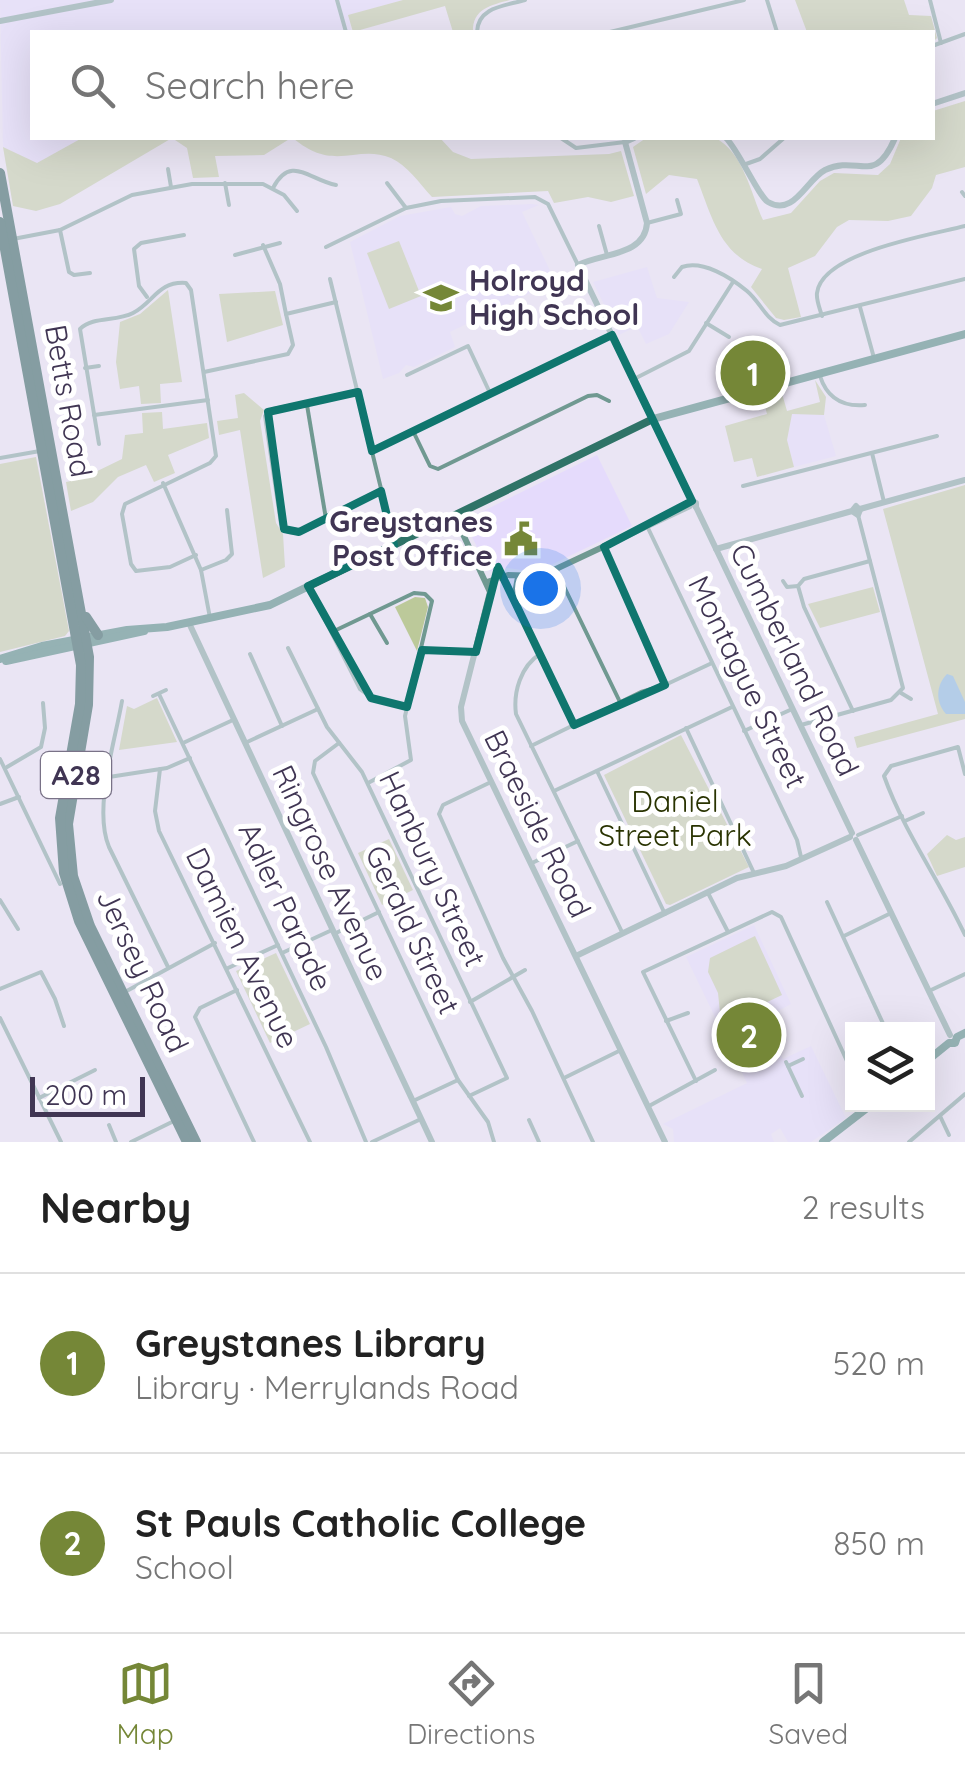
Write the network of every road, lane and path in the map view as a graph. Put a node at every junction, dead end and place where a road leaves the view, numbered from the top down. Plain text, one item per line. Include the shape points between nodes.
1 (112, 0) edge
2 (337, 0) edge
3 (525, 0) edge
4 (744, 0) edge
5 (768, 0) edge
6 (930, 0) edge
7 (0, 22) edge
8 (345, 30) edge
9 (478, 30) edge
10 (618, 30) edge
11 (776, 30) edge
12 (965, 34) edge
13 (941, 43) junction
14 (935, 45) edge
15 (965, 93) edge
16 (935, 103) edge
17 (563, 140) edge
18 (630, 140) edge
19 (728, 140) edge
20 (781, 140) edge
21 (894, 140) edge
22 (625, 142) junction
23 (750, 163) junction
24 (168, 169) dead end
25 (1, 179) edge
26 (225, 183) junction
27 (387, 183) dead end
28 (336, 184) dead end
29 (171, 187) junction
30 (273, 188) junction
31 (677, 200) dead end
32 (229, 205) dead end
33 (406, 208) junction
34 (296, 212) dead end
35 (0, 221) edge
36 (647, 223) junction
37 (599, 226) dead end
38 (965, 226) edge
39 (60, 230) junction
40 (184, 235) dead end
41 (13, 239) junction
42 (280, 243) dead end
43 (262, 245) junction
44 (326, 247) dead end
45 (235, 255) dead end
46 (607, 255) junction
47 (8, 262) junction
48 (578, 265) junction
49 (90, 273) dead end
50 (674, 277) dead end
51 (330, 280) dead end
52 (965, 280) edge
53 (734, 282) junction
54 (13, 288) junction
55 (149, 298) junction
56 (336, 302) junction
57 (860, 307) junction
58 (286, 314) junction
59 (822, 316) junction
60 (706, 323) junction
61 (612, 334) junction
62 (965, 334) edge
63 (729, 337) dead end
64 (292, 350) junction
65 (298, 355) dead end
66 (874, 358) junction
67 (98, 366) dead end
68 (85, 368) junction
69 (204, 372) junction
70 (819, 373) junction
71 (408, 375) dead end
72 (634, 379) junction
73 (358, 392) junction
74 (490, 393) junction
75 (208, 400) junction
76 (609, 401) dead end
77 (306, 403) junction
78 (865, 405) dead end
79 (94, 414) junction
80 (653, 419) junction
81 (413, 431) junction
82 (938, 436) dead end
83 (99, 444) dead end
84 (48, 449) junction
85 (372, 451) junction
86 (871, 452) junction
87 (0, 458) edge
88 (434, 469) junction
89 (429, 477) dead end
90 (965, 480) edge
91 (163, 483) junction
92 (742, 486) dead end
93 (382, 491) junction
94 (884, 502) junction
95 (693, 505) junction
96 (227, 510) dead end
97 (857, 512) junction
98 (454, 515) junction
99 (326, 518) junction
100 (647, 526) junction
101 (394, 544) junction
102 (604, 547) junction
103 (716, 549) junction
104 (196, 556) junction
105 (870, 561) junction
106 (201, 570) junction
107 (556, 570) junction
108 (518, 577) junction
109 (783, 581) dead end
110 (487, 582) junction
111 (308, 586) junction
112 (798, 586) junction
113 (370, 614) junction
114 (210, 618) junction
115 (188, 623) junction
116 (148, 630) junction
117 (332, 632) junction
118 (86, 640) junction
119 (387, 643) dead end
120 (288, 648) dead end
121 (422, 649) junction
122 (476, 652) junction
123 (250, 654) dead end
124 (540, 654) junction
125 (0, 660) edge
126 (712, 663) junction
127 (665, 685) junction
128 (166, 690) dead end
129 (901, 693) junction
130 (912, 699) dead end
131 (122, 700) dead end
132 (43, 702) dead end
133 (620, 702) junction
134 (732, 706) junction
135 (407, 707) junction
136 (792, 708) junction
137 (318, 709) junction
138 (853, 710) junction
139 (233, 720) junction
140 (574, 725) junction
141 (282, 726) junction
142 (800, 726) junction
143 (686, 728) junction
144 (744, 731) junction
145 (339, 742) junction
146 (183, 743) junction
147 (244, 744) junction
148 (532, 746) junction
149 (0, 758) edge
150 (190, 758) junction
151 (5, 768) junction
152 (160, 769) junction
153 (596, 771) junction
154 (965, 774) edge
155 (109, 776) junction
156 (491, 782) junction
157 (368, 784) junction
158 (554, 791) junction
159 (19, 796) junction
160 (0, 804) edge
161 (923, 813) dead end
162 (904, 818) junction
163 (854, 836) junction
164 (578, 842) junction
165 (802, 859) junction
166 (531, 864) junction
167 (754, 873) junction
168 (60, 884) dead end
169 (708, 892) junction
170 (0, 900) edge
171 (828, 902) dead end
172 (379, 912) junction
173 (892, 913) junction
174 (665, 914) junction
175 (18, 930) dead end
176 (333, 932) junction
177 (728, 932) junction
178 (506, 933) dead end
179 (623, 934) junction
180 (965, 935) edge
181 (844, 936) junction
182 (494, 938) junction
183 (216, 943) junction
184 (278, 945) junction
185 (282, 953) junction
186 (576, 956) junction
187 (168, 967) junction
188 (228, 968) junction
189 (525, 970) dead end
190 (965, 974) edge
191 (513, 977) junction
192 (0, 989) edge
193 (238, 989) junction
194 (928, 991) junction
195 (119, 995) junction
196 (470, 1002) junction
197 (187, 1012) dead end
198 (688, 1013) dead end
199 (195, 1014) junction
200 (0, 1018) edge
201 (666, 1021) junction
202 (882, 1022) edge
203 (64, 1026) dead end
204 (9, 1036) junction
205 (955, 1037) edge
206 (0, 1040) edge
207 (621, 1050) junction
208 (935, 1054) edge
209 (845, 1056) edge
210 (803, 1060) dead end
211 (95, 1070) dead end
212 (715, 1070) dead end
213 (564, 1078) junction
214 (458, 1080) junction
215 (696, 1081) junction
216 (965, 1094) edge
217 (469, 1096) junction
218 (802, 1096) dead end
219 (39, 1098) junction
220 (412, 1101) junction
221 (648, 1106) junction
222 (861, 1112) edge
223 (940, 1116) junction
224 (421, 1119) junction
225 (176, 1120) junction
226 (529, 1120) dead end
227 (109, 1125) dead end
228 (948, 1134) dead end
229 (61, 1142) edge
230 (116, 1142) edge
231 (131, 1142) edge
232 (188, 1142) edge
233 (196, 1142) edge
234 (254, 1142) edge
235 (310, 1142) edge
236 (369, 1142) edge
237 (432, 1142) edge
238 (494, 1142) edge
239 (540, 1142) edge
240 (593, 1142) edge
241 (666, 1142) edge
242 (823, 1142) edge
243 (909, 1142) edge

1 - 7 street
2 - 8 street
3 - 9 street via 487,12
4 - 10 street
5 - 11 street
6 - 13 street
12 - 13 street
13 - 14 street
15 - 16 street
17 - 22 street via 597,148
18 - 22 street
19 - 23 street
20 - 23 street
21 - 23 street via 877,164 827,169 784,205 761,196
22 - 36 street
24 - 29 street
25 - 41 highway, Betts Road / A28
26 - 29 street
26 - 30 street
26 - 32 street
27 - 33 street
28 - 30 street via 295,170 282,174
29 - 39 street via 124,197
30 - 34 street
31 - 36 street via 681,214
33 - 44 street, Cumberland Road
33 - 48 street, Cumberland Road via 538,198 549,205
35 - 41 street
35 - 47 highway, Betts Road / A28
36 - 46 street via 638,244
37 - 46 street
38 - 59 street via 844,260 817,293
39 - 41 street
39 - 49 street via 70,275
40 - 55 street via 134,246 139,286
41 - 47 street
41 - 54 highway, Betts Road / A28
42 - 43 street
43 - 45 street
43 - 58 street
46 - 48 street
47 - 54 highway, Betts Road / A28
48 - 61 street, Cumberland Road
50 - 53 street via 697,264
51 - 56 street
52 - 57 street
53 - 59 street via 780,325
53 - 60 street
54 - 84 highway, Betts Road / A28
55 - 68 street via 130,315 79,326
55 - 69 street via 166,285 189,281
56 - 58 street
56 - 73 street
57 - 59 street
57 - 66 street
58 - 64 street
60 - 63 street
60 - 72 street via 687,352
61 - 72 street, Cumberland Road
61 - 74 street
62 - 66 main road
64 - 65 street
64 - 69 street
66 - 70 main road
67 - 68 street
68 - 79 street
69 - 75 street
70 - 78 street via 838,402
70 - 80 main road
71 - 74 street via 468,346
72 - 80 street, Cumberland Road
73 - 77 street
73 - 85 street
74 - 81 street
75 - 79 street
75 - 91 street via 217,459
76 - 88 street via 588,396
77 - 99 street
77 - 99 street via 265,417 280,522 294,533
79 - 83 street
80 - 95 street, Cumberland Road
80 - 98 main road
81 - 85 street
81 - 88 street
82 - 86 street
84 - 87 street
84 - 118 highway, Betts Road / A28
84 - 118 highway, Betts Road / A28
85 - 93 street
86 - 92 street
86 - 94 street
88 - 89 street
90 - 94 street
91 - 104 street
91 - 104 street via 123,508 134,573
93 - 99 street
93 - 101 street
94 - 97 street
95 - 100 street
95 - 103 street, Cumberland Road
96 - 106 street via 233,557
97 - 103 street
97 - 105 street
98 - 101 main road
98 - 110 street
100 - 102 street
100 - 126 street, Montague Street
101 - 111 main road
102 - 107 street
102 - 127 street
103 - 136 street, Cumberland Road
104 - 106 street
105 - 112 street
105 - 129 street
106 - 114 street
107 - 108 street
107 - 133 street
108 - 110 street
108 - 124 street via 515,600
109 - 112 street
110 - 122 street, Braeside Road via 490,597
111 - 114 main road via 270,606
111 - 117 street
112 - 138 street
113 - 117 street
113 - 119 street
113 - 121 street via 413,593 427,595 433,607
114 - 115 main road
115 - 116 main road
115 - 139 street, Ringrose Avenue
116 - 118 main road
116 - 118 main road
117 - 135 street via 363,693
118 - 125 main road
118 - 195 highway, Jersey Road / A28 via 90,693 71,800 69,854 84,913
120 - 137 street, Hanbury Street
121 - 122 street
121 - 135 street
122 - 156 street, Braeside Road via 461,716
123 - 141 street
124 - 140 street
124 - 148 street via 525,668 515,704
126 - 127 street
126 - 134 street, Montague Street
127 - 133 street
128 - 146 street, Adler Parade via 156,695
129 - 130 street
129 - 138 street
131 - 155 street
132 - 151 street via 40,750
133 - 140 street
134 - 143 street
134 - 144 street, Montague Street
135 - 157 street via 405,732 414,761
136 - 142 street, Cumberland Road
136 - 144 street
137 - 141 street
137 - 145 street, Hanbury Street
138 - 142 street
139 - 146 street
139 - 147 street, Ringrose Avenue
140 - 148 street
141 - 147 street
142 - 163 street, Cumberland Road
143 - 153 street
143 - 167 street
144 - 165 street, Montague Street
145 - 157 street, Hanbury Street
145 - 172 street, Gerald Street via 315,761 313,772
146 - 150 street, Adler Parade
147 - 176 street, Ringrose Avenue
148 - 158 street
149 - 151 street, Jersey Road
150 - 152 street
150 - 184 street, Adler Parade
151 - 159 street, Jersey Road
152 - 155 street
152 - 183 street, Damien Avenue via 158,827
153 - 158 street
153 - 174 street
154 - 162 street via 958,748 882,770
155 - 187 street via 102,818 106,840
156 - 166 street, Braeside Road
156 - 182 street via 437,809
157 - 196 street, Hanbury Street
158 - 164 street
159 - 160 street
159 - 168 street, Jersey Road
161 - 162 street
162 - 163 street
162 - 180 street
163 - 165 street
163 - 173 street, Cumberland Road
164 - 166 street
164 - 179 street
165 - 167 street
166 - 186 street, Braeside Road
167 - 169 street
169 - 174 street
169 - 177 street
170 - 175 street
171 - 181 street
172 - 176 street
172 - 214 street, Gerald Street
173 - 181 street
173 - 194 street, Cumberland Road
174 - 179 street
176 - 185 street
176 - 220 street, Ringrose Avenue
177 - 201 street via 643,972
177 - 209 street via 779,914
178 - 182 street
179 - 186 street
181 - 202 street
182 - 191 street
183 - 187 street
183 - 188 street, Damien Avenue
184 - 185 street, Adler Parade
184 - 188 street
185 - 236 street, Adler Parade
186 - 207 street, Braeside Road
187 - 195 street
188 - 193 street, Damien Avenue
189 - 191 street
190 - 194 street
191 - 196 street
191 - 213 street
192 - 203 street via 41,969
193 - 199 street
193 - 235 street, Damien Avenue
194 - 205 street, Cumberland Road
195 - 225 highway, Jersey Road / A28
195 - 233 highway, Jersey Road / A28
196 - 217 street, Hanbury Street via 506,1078
197 - 199 street
198 - 201 street
199 - 234 street
200 - 204 street
201 - 215 street
204 - 206 street
204 - 219 street
205 - 208 main road
207 - 213 street
207 - 221 street, Braeside Road
210 - 218 street via 787,1064
211 - 219 street
212 - 215 street
213 - 240 street
214 - 217 street, Gerald Street
214 - 220 street
215 - 221 street
216 - 223 street
217 - 238 street, Gerald Street
219 - 229 street
220 - 224 street, Ringrose Avenue
221 - 241 street, Braeside Road
222 - 242 main road
223 - 228 street
223 - 243 street
224 - 236 street
224 - 237 street, Ringrose Avenue
225 - 231 street
225 - 232 highway, Jersey Road / A28
226 - 239 street
227 - 230 street

